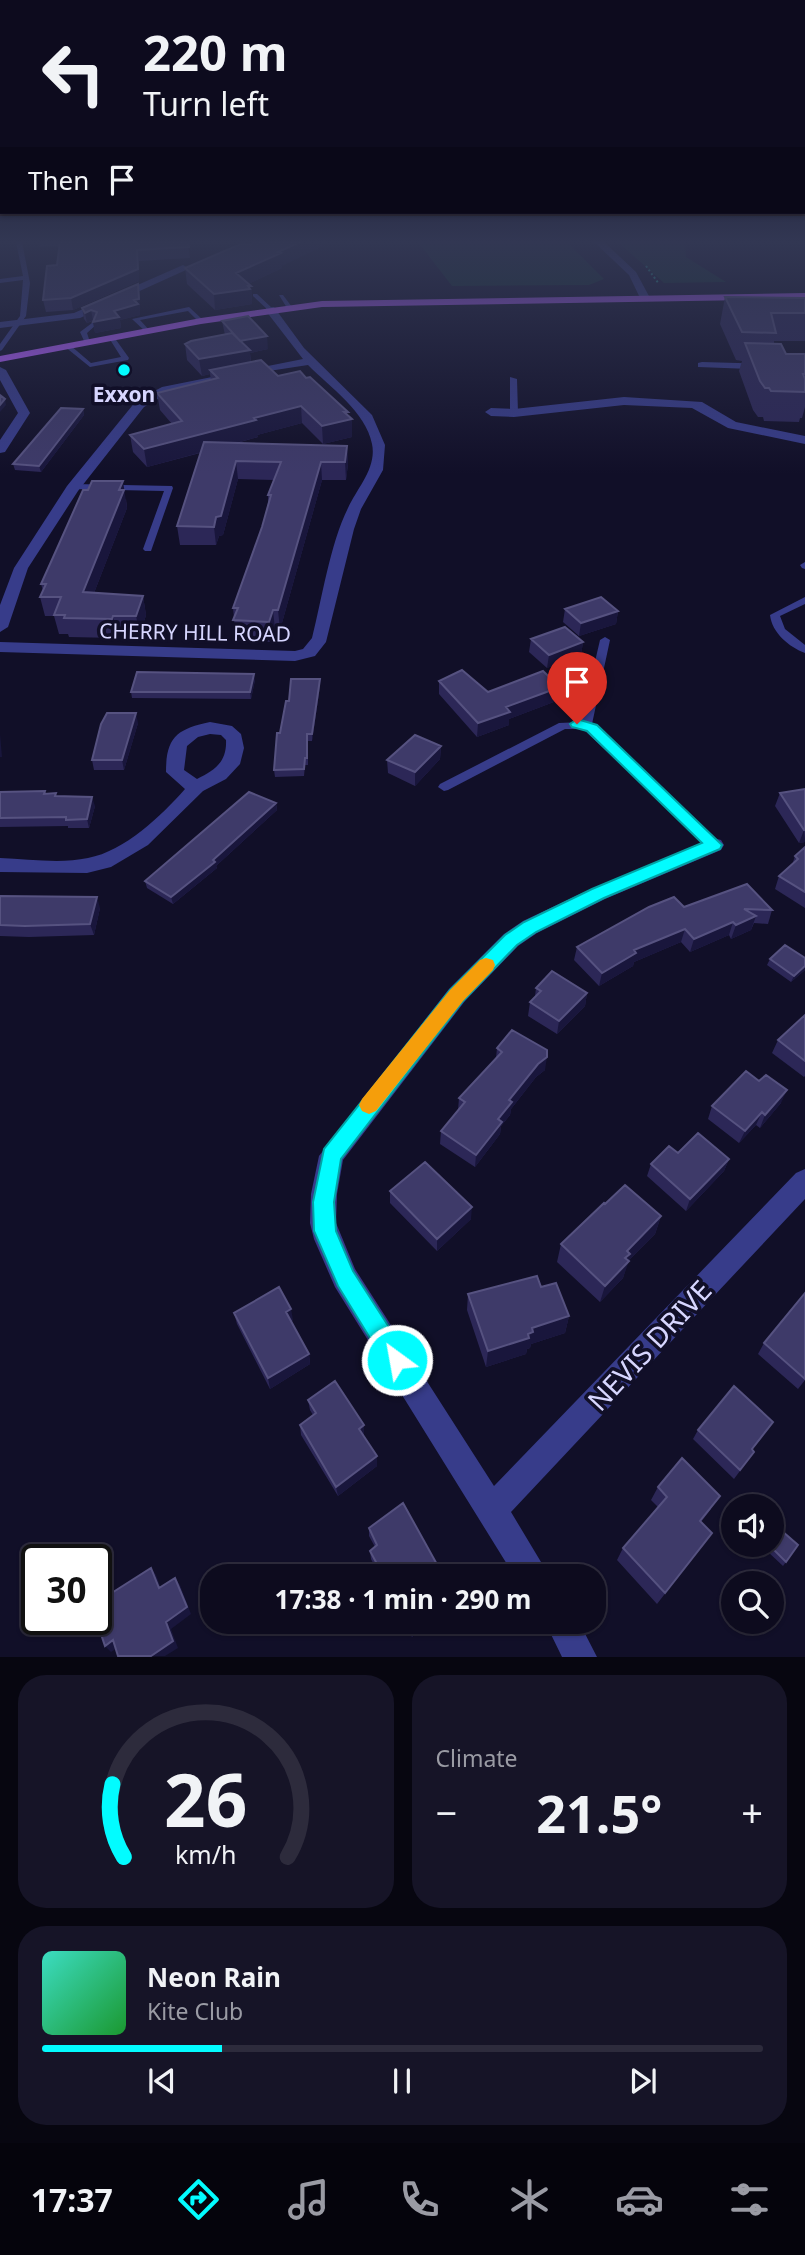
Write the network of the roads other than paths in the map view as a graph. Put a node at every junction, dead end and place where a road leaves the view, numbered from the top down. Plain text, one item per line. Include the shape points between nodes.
1 (21, 319) edge
2 (52, 319) edge
3 (135, 319) edge
4 (168, 319) edge
5 (211, 319) edge
6 (278, 319) edge
7 (201, 321) joint
8 (18, 324) junction
9 (94, 324) edge
10 (0, 325) edge
11 (174, 326) junction
12 (147, 331) junction
13 (112, 338) junction
14 (88, 342) junction
15 (68, 346) junction
16 (0, 349) edge
17 (796, 355) edge
18 (0, 359) edge
19 (311, 361) junction
20 (702, 365) dead end
21 (782, 367) junction
22 (805, 368) edge
23 (0, 370) edge
24 (513, 379) dead end
25 (491, 412) dead end
26 (514, 413) junction
27 (805, 440) edge
28 (0, 449) edge
29 (74, 487) junction
30 (148, 550) dead end
31 (805, 600) edge
32 (0, 627) edge
33 (605, 640) dead end
34 (0, 647) edge
35 (805, 650) edge
36 (586, 725) junction
37 (197, 787) dead end
38 (444, 787) dead end
39 (714, 845) joint
40 (0, 865) edge
41 (805, 1181) edge
42 (493, 1509) junction
43 (526, 1564) edge
44 (568, 1634) edge
45 (582, 1657) edge

1 - 8 lane
2 - 8 street
3 - 12 lane
4 - 11 lane
5 - 7 main road
6 - 19 street, CHERRY HILL ROAD
7 - 11 main road
8 - 10 street
8 - 16 lane
9 - 14 lane via 82,331
11 - 12 main road
12 - 13 main road
13 - 14 main road
13 - 15 lane via 125,358 90,365
14 - 15 main road
15 - 18 main road
17 - 21 street
19 - 29 street via 149,396
19 - 34 street, CHERRY HILL ROAD via 368,418 379,445 376,470 347,528 320,639 309,653
20 - 21 street
21 - 22 street
23 - 28 street via 24,412
24 - 26 lane
25 - 26 street
26 - 27 street via 624,401 691,404 732,425
29 - 30 lane via 169,488
29 - 32 street via 21,568
31 - 35 lane via 775,615 775,623
33 - 36 lane
36 - 38 lane via 563,726
36 - 39 lane
37 - 40 street via 153,830 101,864 78,868
39 - 42 street via 587,899 511,940 457,995 331,1156 323,1217 345,1279
41 - 42 street, NEVIS DRIVE
42 - 43 street
44 - 45 street

